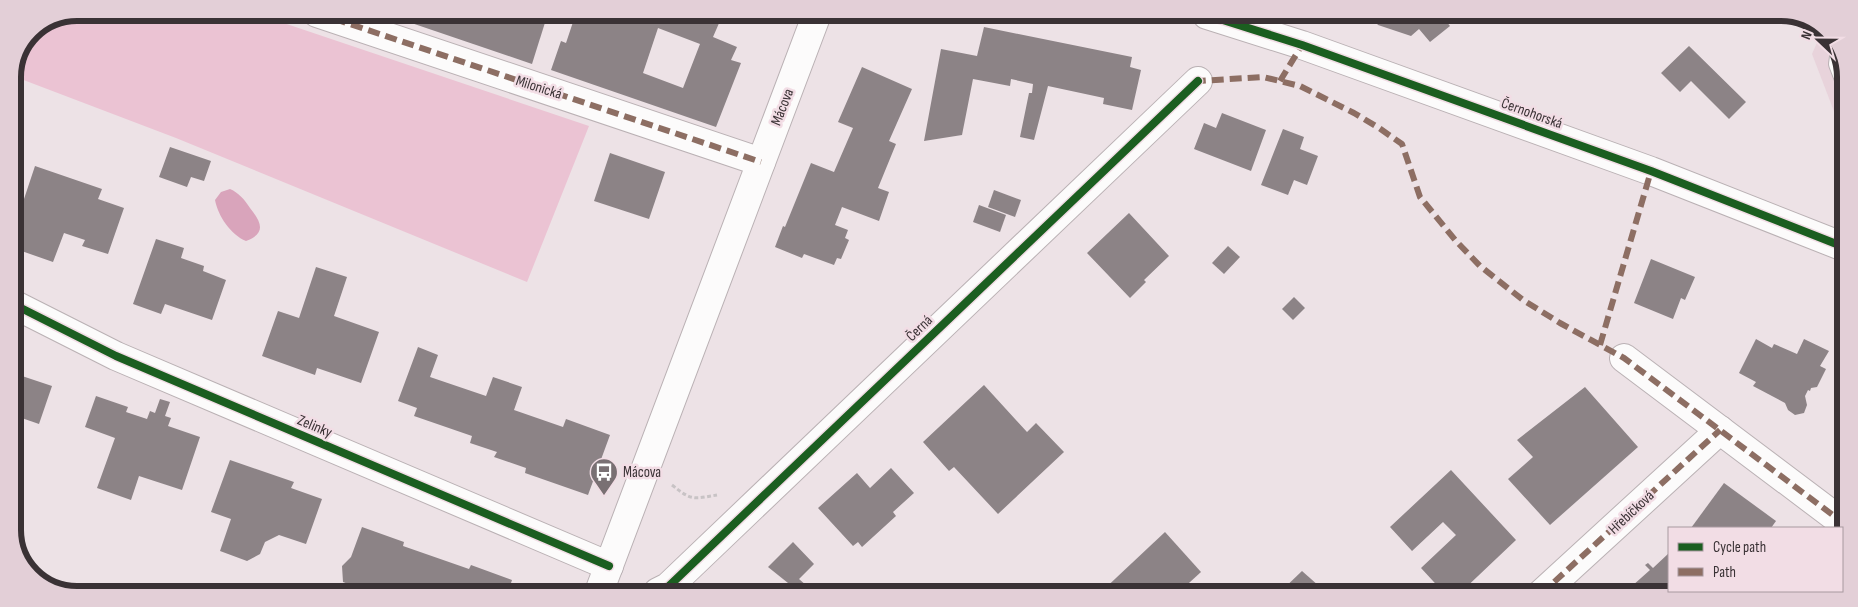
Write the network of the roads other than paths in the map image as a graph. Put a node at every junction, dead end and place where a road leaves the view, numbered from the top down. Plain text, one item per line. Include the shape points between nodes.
1 (341, 21) edge
2 (815, 21) edge
3 (1226, 21) edge
4 (1198, 81) dead end
5 (761, 162) junction
6 (1837, 244) edge
7 (21, 308) edge
8 (1624, 358) dead end
9 (1720, 430) junction
10 (1837, 518) edge
11 (609, 566) junction
12 (601, 586) edge
13 (669, 586) edge
14 (1550, 586) edge

1 - 5 street, Milonická
2 - 5 street, Mácova
3 - 6 street, Černohorská via 1311,48 1651,171
4 - 13 street, Černá
5 - 11 street, Mácova
7 - 11 street, Zelinky via 116,356
8 - 9 street
9 - 10 street
9 - 14 street, Hřebíčková
11 - 12 street, Mácova

